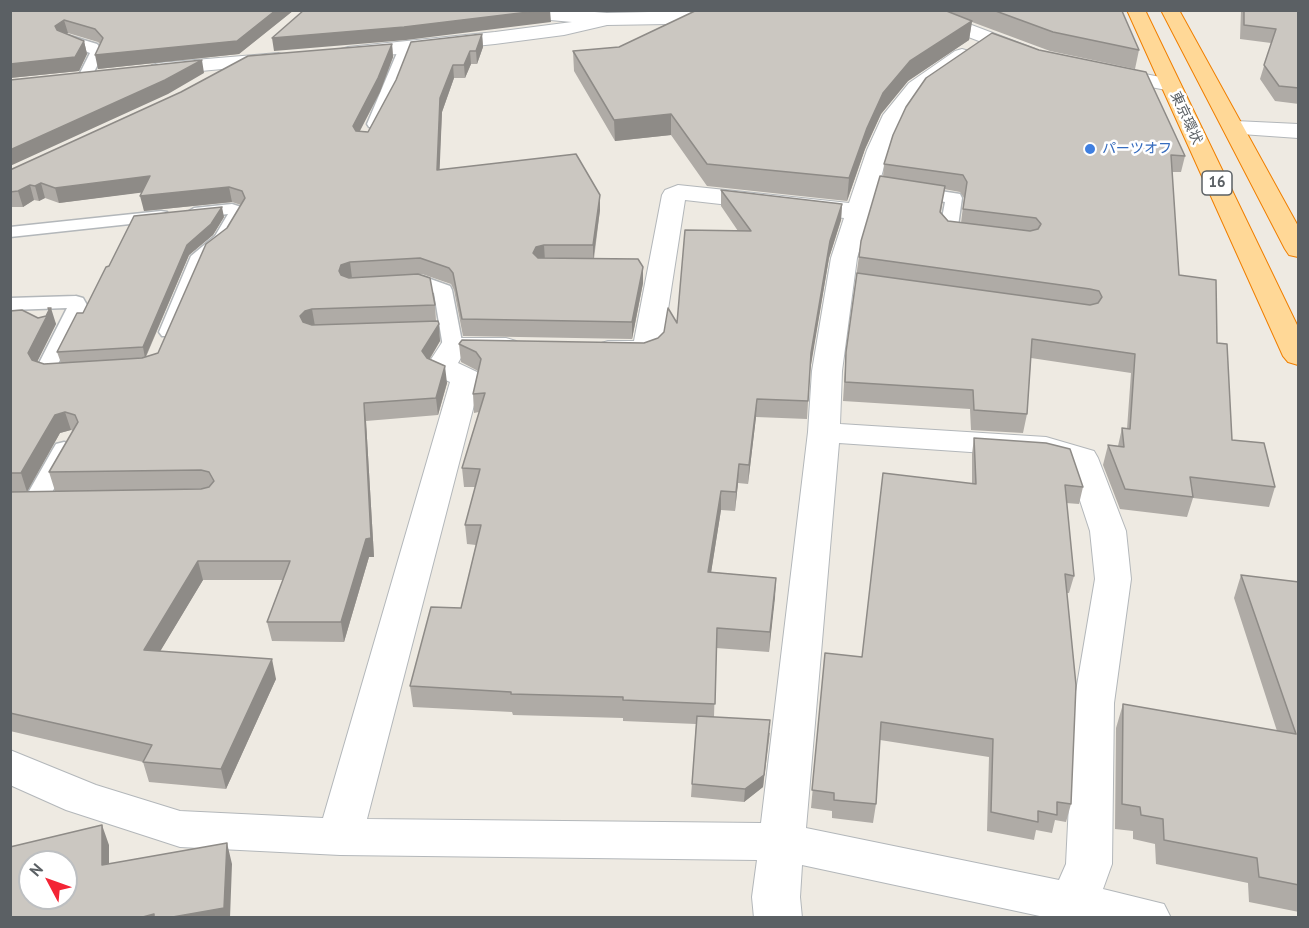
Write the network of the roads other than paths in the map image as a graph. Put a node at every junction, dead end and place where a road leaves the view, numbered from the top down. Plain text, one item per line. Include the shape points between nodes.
1 (496, 10) edge
2 (724, 10) edge
3 (914, 10) edge
4 (1136, 10) edge
5 (1170, 10) edge
6 (607, 19) junction
7 (67, 39) edge
8 (986, 39) junction
9 (270, 42) dead end
10 (406, 48) junction
11 (325, 55) edge
12 (302, 57) edge
13 (1044, 58) edge
14 (245, 62) junction
15 (1086, 68) edge
16 (138, 71) edge
17 (106, 75) edge
18 (85, 78) junction
19 (62, 80) edge
20 (206, 84) edge
21 (1171, 85) junction
22 (1235, 128) junction
23 (1299, 131) edge
24 (365, 141) edge
25 (903, 190) edge
26 (869, 195) junction
27 (10, 232) edge
28 (984, 236) edge
29 (1299, 249) edge
30 (387, 284) edge
31 (10, 304) edge
32 (10, 318) edge
33 (33, 320) edge
34 (443, 336) junction
35 (538, 348) edge
36 (585, 349) edge
37 (160, 353) edge
38 (1299, 356) edge
39 (82, 371) edge
40 (824, 432) junction
41 (70, 439) edge
42 (10, 501) edge
43 (10, 766) edge
44 (340, 837) junction
45 (782, 842) junction
46 (1074, 902) junction
47 (778, 918) edge
48 (1147, 918) edge

1 - 6 street
2 - 6 street via 668,18
3 - 8 street
4 - 21 highway, 東京環状 / 16
5 - 22 highway, 16
6 - 10 street via 564,29
7 - 18 lane via 97,52
8 - 13 street
8 - 26 street via 916,87 891,120 878,150
9 - 14 street
10 - 11 street
10 - 24 lane
12 - 14 street
14 - 16 street
14 - 20 street
15 - 21 street
17 - 18 street
18 - 19 street
21 - 38 highway, 東京環状 / 16
22 - 23 street
22 - 29 highway, 16
25 - 28 lane via 954,198 949,230
26 - 36 street via 678,192 650,268 647,348
26 - 40 street via 844,258 852,283 827,371
27 - 37 lane via 232,209 238,212 222,239 200,256
30 - 34 lane via 422,282 443,290
31 - 39 lane via 76,302 78,305 45,371
32 - 33 lane
34 - 35 street
34 - 44 street via 441,367 466,378
40 - 45 street
40 - 46 street via 1046,447 1082,458 1108,531 1113,579 1094,703 1089,864
41 - 42 lane via 48,500
43 - 44 street via 82,798 180,829
44 - 45 street
45 - 46 street
45 - 47 street via 776,897
46 - 48 street

